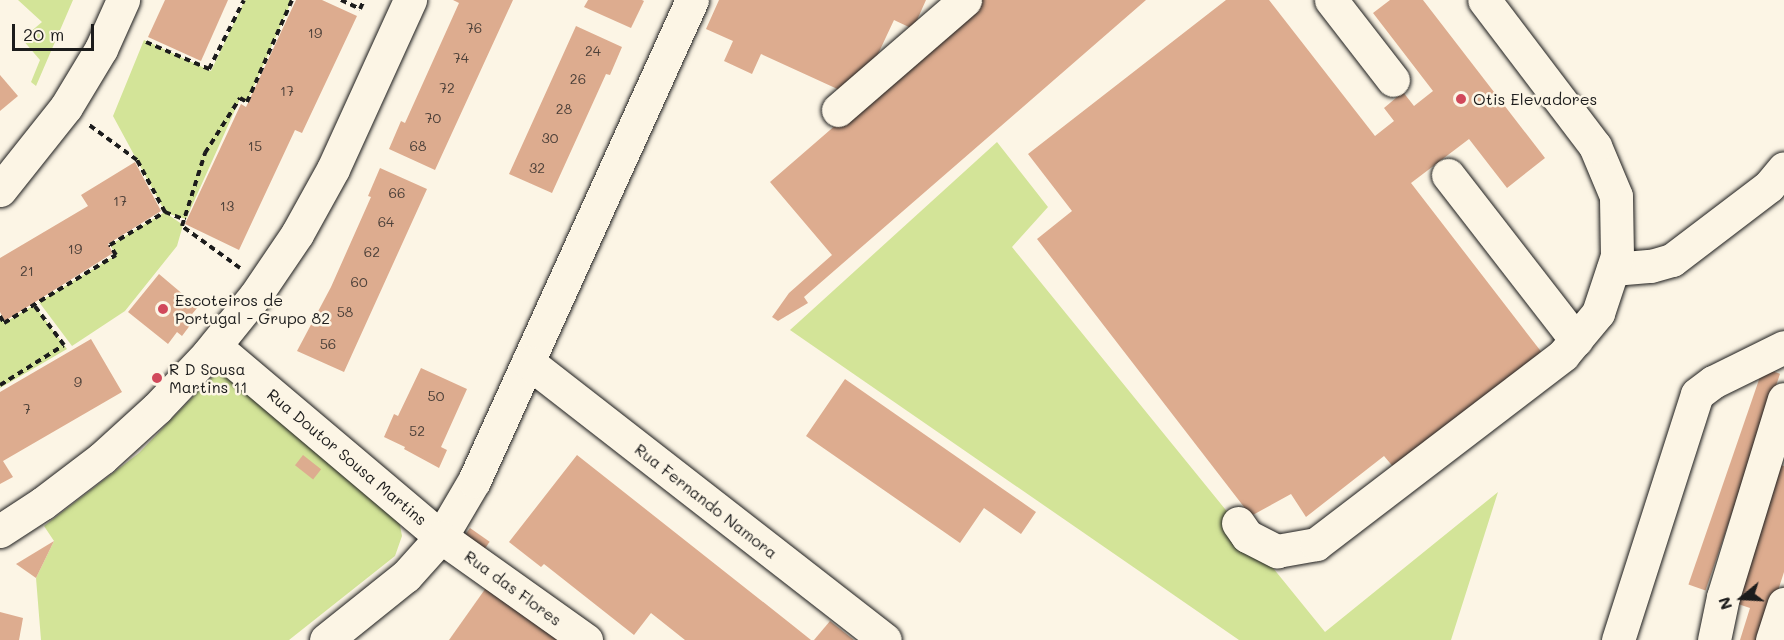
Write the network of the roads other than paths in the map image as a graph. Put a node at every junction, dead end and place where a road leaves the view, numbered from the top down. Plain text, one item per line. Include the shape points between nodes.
1 (123, 0) edge
2 (410, 0) edge
3 (692, 0) edge
4 (965, 0) edge
5 (1330, 0) edge
6 (1490, 4) edge
7 (1393, 80) dead end
8 (838, 110) dead end
9 (1448, 175) dead end
10 (1779, 180) edge
11 (0, 190) edge
12 (1613, 269) junction
13 (1576, 340) junction
14 (215, 346) junction
15 (1784, 347) edge
16 (528, 362) junction
17 (1784, 399) edge
18 (1238, 523) dead end
19 (0, 531) edge
20 (441, 537) junction
21 (1784, 604) edge
22 (341, 636) edge
23 (585, 640) edge
24 (885, 640) edge
25 (1618, 640) edge
26 (1714, 640) edge
27 (1772, 640) edge

1 - 11 street via 101,49 66,107
2 - 14 street via 333,169 297,234
3 - 16 street, Rua Doutor Sousa Martins
4 - 8 street
5 - 7 street
6 - 12 street via 1595,146 1616,196 1617,256
9 - 13 street
10 - 12 street via 1672,260
12 - 13 street via 1598,313
13 - 18 street via 1563,356 1316,544 1277,552 1247,536
14 - 19 street via 157,408 102,458
14 - 20 street, Rua Doutor Sousa Martins
15 - 25 street via 1697,394
16 - 20 street, Rua Doutor Sousa Martins via 474,481
16 - 24 street, Rua Fernando Namora
17 - 26 street via 1723,597
20 - 22 street via 406,576
20 - 23 street, Rua das Flores
21 - 27 street

